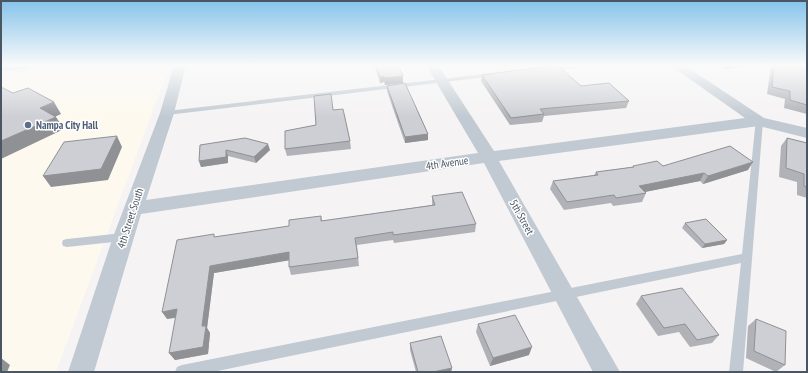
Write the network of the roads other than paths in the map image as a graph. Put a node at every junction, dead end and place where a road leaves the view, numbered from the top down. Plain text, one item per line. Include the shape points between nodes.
1 (175, 82) edge
2 (374, 82) edge
3 (443, 82) edge
4 (702, 82) edge
5 (167, 113) junction
6 (759, 121) junction
7 (807, 133) edge
8 (489, 156) junction
9 (134, 208) junction
10 (123, 236) junction
11 (67, 243) dead end
12 (746, 257) junction
13 (564, 294) junction
14 (82, 372) edge
15 (182, 372) edge
16 (607, 372) edge
17 (736, 372) edge

1 - 5 street, 4th Street South
2 - 5 lane
3 - 8 street, 5th Street
4 - 6 street
5 - 9 street, 4th Street South
6 - 7 street
6 - 8 street, 4th Avenue
6 - 12 lane
8 - 9 street, 4th Avenue
8 - 13 street, 5th Street
9 - 10 street, 4th Street South
10 - 11 lane
10 - 14 street, 4th Street South
12 - 13 lane
12 - 17 lane
13 - 15 lane
13 - 16 street, 5th Street

